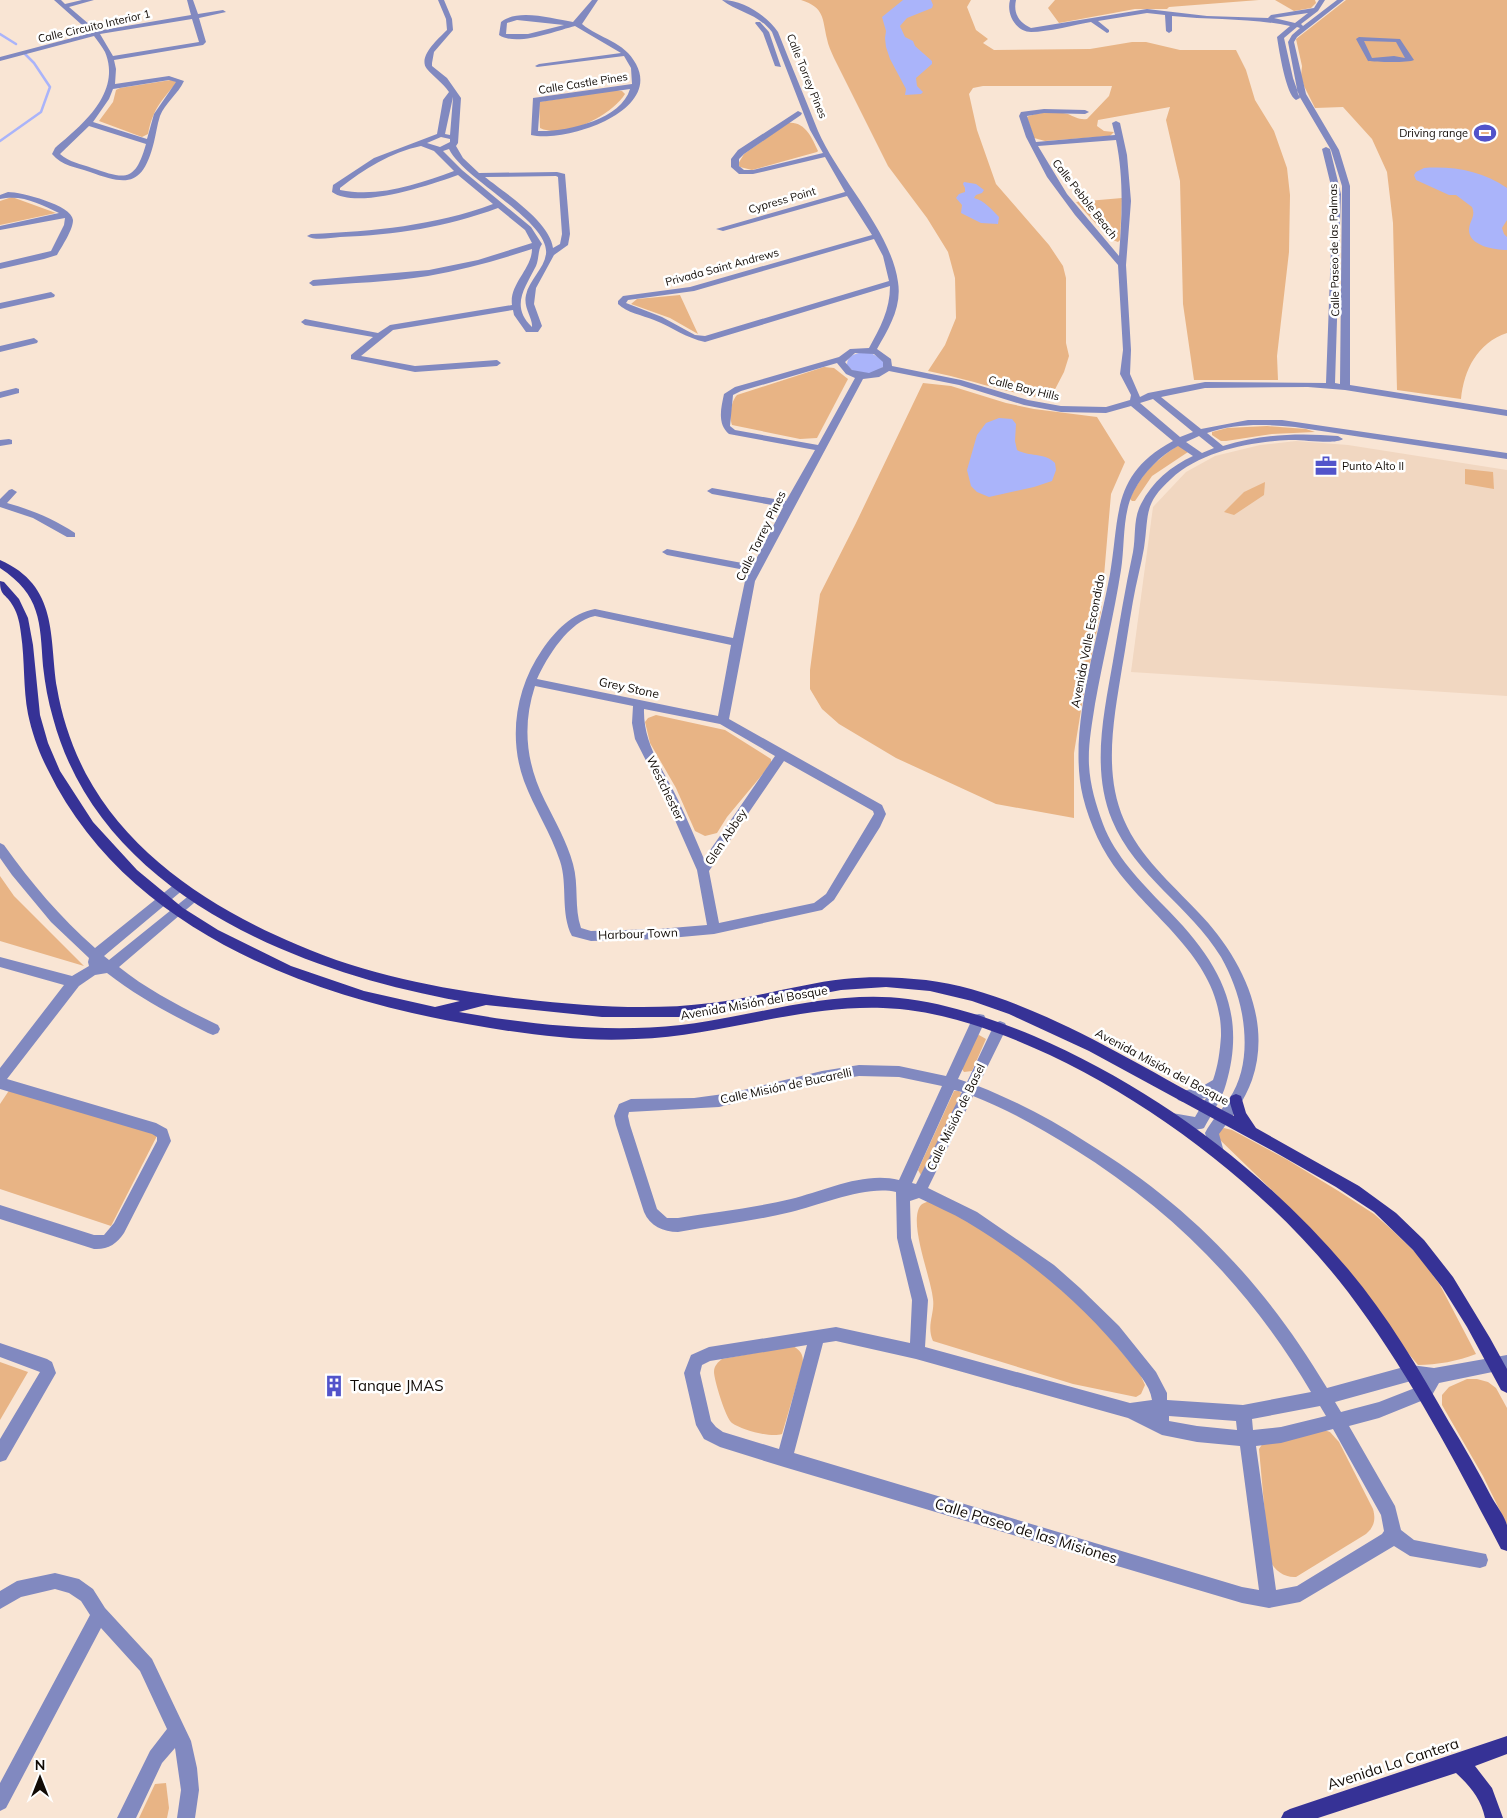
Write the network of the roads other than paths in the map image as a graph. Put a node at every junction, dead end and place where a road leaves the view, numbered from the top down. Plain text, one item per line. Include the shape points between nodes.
1 (56, 0) edge
2 (91, 0) edge
3 (190, 0) edge
4 (442, 0) edge
5 (596, 0) edge
6 (1013, 0) edge
7 (1322, 0) edge
8 (1341, 0) edge
9 (722, 1) edge
10 (63, 6) junction
11 (223, 8) dead end
12 (1316, 10) junction
13 (194, 12) junction
14 (1168, 13) junction
15 (1251, 19) junction
16 (1092, 20) junction
17 (575, 23) junction
18 (1295, 25) junction
19 (89, 27) junction
20 (1305, 28) junction
21 (1107, 31) dead end
22 (1169, 31) dead end
23 (96, 34) junction
24 (1398, 40) joint
25 (0, 51) edge
26 (626, 54) junction
27 (0, 59) edge
28 (110, 59) junction
29 (539, 66) dead end
30 (635, 86) junction
31 (111, 87) junction
32 (452, 93) junction
33 (792, 98) dead end
34 (1084, 112) dead end
35 (1116, 123) dead end
36 (89, 124) junction
37 (814, 130) junction
38 (441, 135) junction
39 (1120, 137) junction
40 (452, 142) junction
41 (151, 143) junction
42 (423, 144) junction
43 (1034, 144) junction
44 (437, 150) junction
45 (827, 154) junction
46 (459, 172) junction
47 (477, 175) junction
48 (850, 193) junction
49 (0, 197) edge
50 (499, 205) junction
51 (67, 214) junction
52 (0, 228) edge
53 (720, 229) dead end
54 (311, 236) dead end
55 (876, 236) junction
56 (538, 244) junction
57 (550, 254) junction
58 (1122, 265) junction
59 (0, 266) edge
60 (894, 282) junction
61 (313, 283) dead end
62 (51, 296) dead end
63 (0, 306) edge
64 (516, 307) junction
65 (305, 322) dead end
66 (380, 336) junction
67 (34, 342) dead end
68 (0, 349) edge
69 (872, 350) junction
70 (842, 359) junction
71 (497, 363) dead end
72 (887, 368) junction
73 (860, 376) junction
74 (1330, 385) junction
75 (1345, 387) junction
76 (16, 391) dead end
77 (0, 394) edge
78 (1154, 396) junction
79 (1135, 399) junction
80 (1507, 413) edge
81 (1200, 432) junction
82 (1178, 441) junction
83 (1420, 447) junction
84 (820, 448) junction
85 (1221, 449) junction
86 (1200, 456) junction
87 (1507, 456) edge
88 (1507, 465) edge
89 (12, 492) dead end
90 (712, 492) dead end
91 (0, 504) edge
92 (790, 505) junction
93 (71, 535) dead end
94 (667, 552) dead end
95 (0, 563) edge
96 (756, 568) junction
97 (0, 584) edge
98 (737, 643) junction
99 (531, 682) junction
100 (639, 704) junction
101 (723, 721) junction
102 (782, 755) junction
103 (0, 848) edge
104 (702, 870) junction
105 (180, 886) junction
106 (195, 896) junction
107 (163, 899) junction
108 (178, 910) junction
109 (714, 929) junction
110 (96, 956) junction
111 (0, 962) edge
112 (110, 968) junction
113 (92, 970) junction
114 (74, 982) junction
115 (485, 1000) junction
116 (433, 1012) junction
117 (979, 1020) junction
118 (1000, 1027) junction
119 (213, 1029) dead end
120 (0, 1078) edge
121 (0, 1083) edge
122 (949, 1083) junction
123 (1220, 1083) junction
124 (971, 1089) junction
125 (1183, 1096) junction
126 (1236, 1100) junction
127 (1208, 1109) junction
128 (1223, 1117) junction
129 (1172, 1119) junction
130 (1251, 1132) junction
131 (1217, 1152) junction
132 (919, 1191) junction
133 (903, 1193) junction
134 (0, 1212) edge
135 (817, 1336) junction
136 (0, 1350) edge
137 (916, 1352) junction
138 (1501, 1363) edge
139 (1411, 1373) junction
140 (1434, 1376) junction
141 (1507, 1385) edge
142 (1425, 1392) junction
143 (1324, 1397) junction
144 (1161, 1407) junction
145 (1130, 1411) junction
146 (1242, 1413) junction
147 (1337, 1422) junction
148 (1162, 1427) junction
149 (1246, 1438) junction
150 (0, 1454) edge
151 (784, 1459) junction
152 (1392, 1534) junction
153 (1507, 1543) edge
154 (1480, 1560) dead end
155 (1269, 1600) junction
156 (0, 1601) edge
157 (99, 1614) junction
158 (177, 1731) junction
159 (1507, 1745) edge
160 (1458, 1763) junction
161 (0, 1802) edge
162 (126, 1818) edge
163 (186, 1818) edge
164 (1290, 1818) edge
165 (1494, 1818) edge

1 - 10 street
2 - 10 street
3 - 13 street
4 - 32 street via 450,30 431,52 428,63
5 - 17 street
6 - 16 street via 1013,15 1024,28 1039,29
7 - 12 street, Calle Paseo de las Palmas
8 - 20 street, Calle Paseo de las Palmas
9 - 33 street, Calle Torrey Pines via 747,15 766,32
9 - 37 street, Calle Torrey Pines via 754,13 775,32
10 - 19 street
11 - 13 street, Calle Circuito Interior 1
12 - 15 street
12 - 18 street, Calle Paseo de las Palmas
13 - 19 street, Calle Circuito Interior 1
13 - 23 street, Calle Circuito Interior 1
13 - 28 street via 202,42 199,45
14 - 15 street
14 - 16 street via 1138,12
14 - 22 street
15 - 18 street
16 - 21 street
17 - 17 street via 509,19 504,22 502,35 538,34
17 - 26 street, Calle Castle Pines via 608,40
18 - 20 street
18 - 74 street, Calle Paseo de las Palmas via 1280,39 1289,78 1297,99 1328,153 1337,186
19 - 23 street
19 - 25 street, Calle Circuito Interior 1
20 - 75 street, Calle Paseo de las Palmas via 1291,40 1302,94 1335,150 1346,186
23 - 27 street, Calle Circuito Interior 1
23 - 28 street
24 - 24 street via 1369,40 1359,39 1370,60 1410,60
26 - 29 street
26 - 30 street, Calle Castle Pines via 636,70
28 - 31 street via 113,70
30 - 30 street, Calle Castle Pines via 623,105 602,121 571,130 534,133 536,100
31 - 36 street via 107,99
31 - 41 street via 169,78 180,81 156,117
32 - 38 street via 447,100
32 - 40 street via 457,101
34 - 43 street, Calle Pebble Beach via 1036,111 1024,114
35 - 39 street, Calle Pebble Beach
36 - 41 street
36 - 41 street via 58,150 56,154 63,161 117,179 127,179 136,174
37 - 45 street, Calle Torrey Pines
37 - 45 street, Calle Torrey Pines via 797,110 741,152 735,159 735,167 742,172 753,172
38 - 40 street
38 - 42 street via 430,137
39 - 43 street, Calle Pebble Beach
39 - 58 street, Calle Pebble Beach via 1127,201
40 - 44 street
40 - 47 street via 459,159
42 - 44 street
42 - 46 street via 392,151 374,160 336,187 336,192 355,195 386,192
43 - 58 street, Calle Pebble Beach via 1053,180
44 - 46 street
45 - 48 street, Calle Torrey Pines
46 - 50 street
47 - 57 street via 537,224 547,237
47 - 57 street via 562,176 566,234 564,245
48 - 53 street, Cypress Point
48 - 55 street, Calle Torrey Pines
49 - 51 street via 19,195
50 - 54 street via 463,219 425,228 383,234
50 - 56 street via 528,229
51 - 52 street
51 - 59 street via 68,225 54,253
55 - 60 street, Calle Torrey Pines via 890,264
55 - 60 street, Privada Saint Andrews via 691,289 626,298 622,304 704,339
56 - 61 street via 491,260 438,272
56 - 64 street via 536,256 517,292
57 - 64 street via 529,295 529,307 537,329 528,329
58 - 79 street, Calle Pebble Beach via 1127,350 1125,374
60 - 69 street, Calle Torrey Pines via 890,316
62 - 63 street
64 - 66 street via 390,328
65 - 66 street
66 - 71 street via 354,357 415,369
67 - 68 street
69 - 70 street via 853,351
69 - 72 street via 886,358
70 - 73 street via 840,362 844,369
70 - 84 street via 738,389 728,397 725,423 732,432
72 - 73 street via 873,376
72 - 79 street, Calle Bay Hills via 962,383 1052,408 1096,411
73 - 84 street, Calle Torrey Pines
74 - 75 street
74 - 78 street via 1205,385
75 - 80 street
76 - 77 street
78 - 79 street
78 - 81 street
79 - 82 street, Calle Pebble Beach
81 - 82 street, Avenida Valle Escondido
81 - 83 street, Avenida Valle Escondido via 1234,424 1274,422
81 - 85 street
82 - 86 street, Calle Pebble Beach
82 - 123 street, Avenida Valle Escondido via 1159,453 1141,472 1123,507 1118,557 1085,737 1084,772 1092,808 1111,851 1136,886 1203,956 1218,985 1227,1022 1228,1056
83 - 85 street, Avenida Valle Escondido via 1302,436 1257,439
83 - 87 street, Avenida Valle Escondido
83 - 88 street, Avenida Valle Escondido
84 - 92 street, Calle Torrey Pines
85 - 86 street, Avenida Valle Escondido
86 - 126 street, Avenida Valle Escondido via 1168,476 1144,508 1110,710 1106,758 1112,800 1131,845 1152,874 1215,941 1241,985 1251,1026 1252,1052 1247,1076
89 - 91 street
90 - 92 street
91 - 93 street via 54,523
92 - 96 street, Calle Torrey Pines
94 - 96 street
95 - 105 main road, Avenida Misión del Bosque via 32,592 43,613 53,698 75,763 96,799 123,834
96 - 98 street, Calle Torrey Pines via 746,596
97 - 107 main road, Avenida Misión del Bosque via 19,608 23,620 33,714 56,774 104,844 128,870
98 - 99 street, Harbour Town via 602,612 587,613 555,640 544,654
98 - 101 street, Calle Torrey Pines
99 - 100 street, Grey Stone
99 - 109 street, Harbour Town via 520,728 522,754 528,778 566,861 572,889 572,923 576,932 591,936 622,936
100 - 101 street, Grey Stone
100 - 104 street, Westchester via 641,739
101 - 102 street, Harbour Town
102 - 104 street, Glen Abbey
102 - 109 street, Harbour Town via 874,805 879,811 878,818 824,902 809,910
103 - 110 street via 45,908
104 - 109 street, Glen Abbey
105 - 106 main road, Avenida Misión del Bosque
105 - 107 street
106 - 108 street
106 - 115 main road, Avenida Misión del Bosque via 261,935 314,958 380,979
107 - 108 main road, Avenida Misión del Bosque
107 - 110 street
108 - 112 street
108 - 116 main road, Avenida Misión del Bosque via 230,943 280,967 369,997
110 - 112 street
110 - 113 street
111 - 114 street
112 - 113 street
112 - 119 street via 141,991
113 - 114 street
114 - 120 street
115 - 116 main road
115 - 125 main road, Avenida Misión del Bosque via 594,1011 659,1013 713,1009 836,984 912,983 953,990 1033,1019
116 - 117 main road, Avenida Misión del Bosque via 544,1030 620,1034 702,1028 800,1009 857,1002 921,1005
117 - 118 main road, Avenida Misión del Bosque
117 - 122 street, Calle Misión de Basel
118 - 124 street, Calle Misión de Basel
118 - 129 main road, Avenida Misión del Bosque via 1078,1062
121 - 134 street via 156,1128 162,1132 164,1140 115,1236 109,1241 94,1242
122 - 124 street, Calle Misión de Bucarelli
122 - 133 street, Calle Misión de Basel
122 - 133 street, Calle Misión de Bucarelli via 905,1072 854,1071 730,1099 631,1105 624,1108 621,1116 651,1212 666,1226 790,1206 864,1186 882,1184
123 - 125 street via 1204,1093
123 - 127 street, Avenida Valle Escondido
124 - 132 street, Calle Misión de Basel
124 - 143 street, Calle Misión de Bucarelli via 1023,1112 1075,1141 1138,1184 1184,1223 1224,1260 1257,1299
125 - 127 main road, Avenida Misión del Bosque
126 - 128 street, Avenida Valle Escondido
126 - 130 main road via 1240,1115
127 - 128 main road, Avenida Misión del Bosque
127 - 129 street, Avenida Valle Escondido via 1199,1124
128 - 130 main road, Avenida Misión del Bosque
128 - 131 street, Avenida Valle Escondido via 1212,1133
129 - 131 main road, Avenida Misión del Bosque
130 - 138 main road, Avenida Misión del Bosque via 1354,1190 1399,1224 1432,1260
131 - 139 main road, Avenida Misión del Bosque via 1273,1202 1341,1273 1378,1321
132 - 133 street, Calle Misión de Bucarelli
132 - 144 street, Calle Misión de Bucarelli via 979,1222 1075,1292 1114,1331 1151,1376
133 - 137 street, Calle Misión de Basel via 904,1238 920,1300 920,1338
135 - 137 street, Calle Paseo de las Misiones via 851,1336
135 - 151 street
135 - 151 street, Calle Paseo de las Misiones via 708,1354 696,1360 692,1373 704,1425 710,1433
136 - 150 street via 42,1364 48,1373
137 - 145 street, Calle Paseo de las Misiones
138 - 140 street, Calle Paseo de las Misiones
138 - 141 main road, Avenida Misión del Bosque
139 - 140 street, Calle Paseo de las Misiones
139 - 142 main road, Avenida Misión del Bosque
139 - 143 street, Calle Paseo de las Misiones
140 - 142 street
142 - 147 street, Calle Paseo de las Misiones
142 - 153 main road, Avenida Misión del Bosque
143 - 146 street, Calle Paseo de las Misiones
143 - 147 street, Calle Misión de Bucarelli
144 - 145 street, Calle Paseo de las Misiones
144 - 146 street, Calle Paseo de las Misiones
144 - 148 street, Calle Misión de Bucarelli
145 - 148 street, Calle Paseo de las Misiones
146 - 149 street
147 - 149 street, Calle Paseo de las Misiones via 1281,1435
147 - 152 street, Calle Misión de Bucarelli via 1389,1512
148 - 149 street, Calle Paseo de las Misiones
149 - 155 street
151 - 155 street, Calle Paseo de las Misiones via 1242,1595
152 - 154 street via 1410,1548
152 - 155 street, Calle Paseo de las Misiones via 1388,1540 1300,1594
156 - 157 street via 17,1589 55,1581 73,1585 87,1595
157 - 158 street via 146,1666
157 - 161 street
158 - 162 street via 156,1757
158 - 163 street via 188,1768 190,1790
159 - 160 main road, Avenida La Cantera
160 - 164 main road, Avenida La Cantera
160 - 165 main road via 1484,1790

